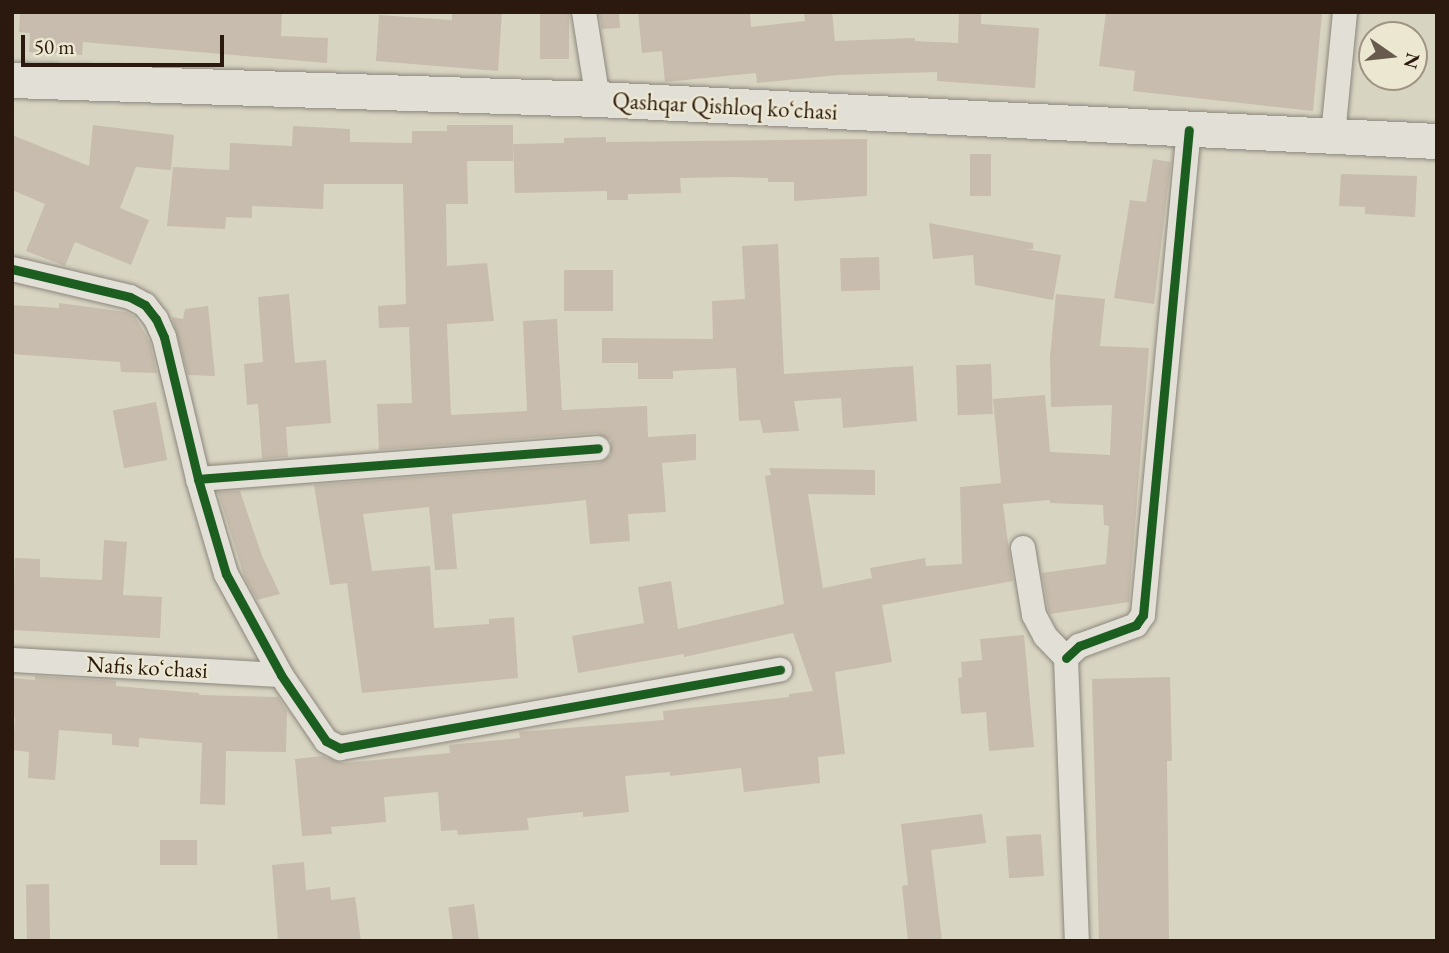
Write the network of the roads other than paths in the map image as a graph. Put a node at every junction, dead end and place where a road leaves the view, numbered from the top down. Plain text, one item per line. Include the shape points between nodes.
1 (583, 12) edge
2 (1345, 12) edge
3 (12, 80) edge
4 (598, 99) junction
5 (1189, 130) junction
6 (1333, 135) junction
7 (1437, 141) edge
8 (12, 269) edge
9 (598, 448) dead end
10 (198, 479) junction
11 (1023, 548) dead end
12 (1066, 658) junction
13 (12, 660) edge
14 (780, 670) dead end
15 (281, 675) junction
16 (1077, 941) edge

1 - 4 street
2 - 6 street
3 - 4 main road, Qashqar Qishloq koʻchasi
4 - 5 main road, Qashqar Qishloq koʻchasi
5 - 6 main road, Qashqar Qishloq koʻchasi
5 - 12 street via 1143,615 1136,625 1079,646
6 - 7 main road, Qashqar Qishloq koʻchasi
8 - 10 street via 130,296 145,305 164,337
9 - 10 street
10 - 15 street via 226,574
11 - 12 street via 1034,615 1045,636
12 - 16 street
13 - 15 street, Nafis koʻchasi
14 - 15 street via 340,748 326,741

